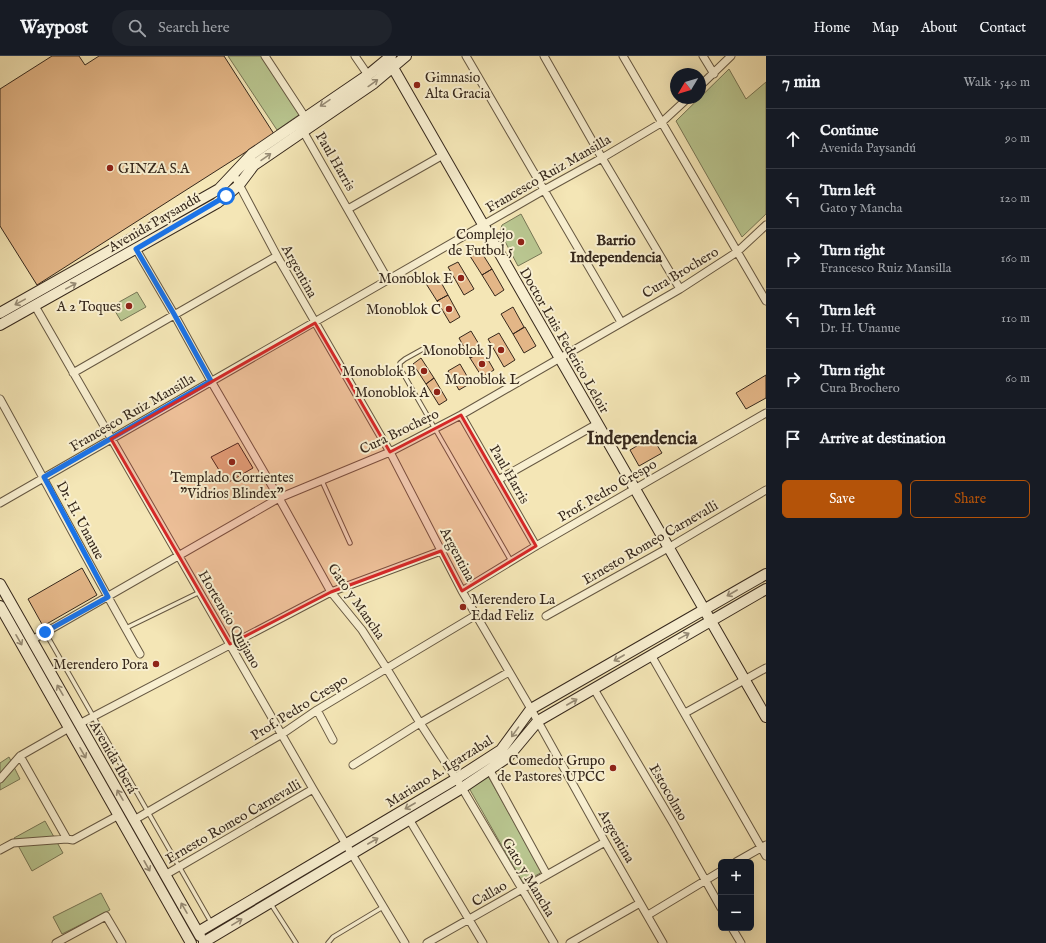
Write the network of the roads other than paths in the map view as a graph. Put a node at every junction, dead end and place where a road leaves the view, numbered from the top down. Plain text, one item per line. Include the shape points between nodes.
1 (265, 56) edge
2 (356, 56) edge
3 (406, 56) edge
4 (466, 56) edge
5 (544, 56) edge
6 (623, 56) edge
7 (703, 56) edge
8 (731, 56) edge
9 (391, 61) edge
10 (368, 74) junction
11 (714, 74) junction
12 (706, 81) edge
13 (682, 104) edge
14 (305, 117) junction
15 (661, 123) junction
16 (303, 131) junction
17 (443, 155) junction
18 (602, 158) junction
19 (234, 175) junction
20 (238, 184) junction
21 (544, 190) junction
22 (348, 209) junction
23 (483, 226) junction
24 (766, 226) edge
25 (136, 249) junction
26 (737, 252) junction
27 (277, 256) junction
28 (388, 280) junction
29 (680, 289) junction
30 (766, 301) edge
31 (35, 306) junction
32 (0, 313) edge
33 (174, 314) junction
34 (621, 322) junction
35 (315, 323) junction
36 (0, 325) edge
37 (423, 348) dead end
38 (559, 357) junction
39 (73, 373) junction
40 (211, 381) junction
41 (0, 399) edge
42 (766, 413) edge
43 (461, 415) junction
44 (597, 424) junction
45 (434, 429) junction
46 (111, 439) junction
47 (390, 452) junction
48 (44, 477) junction
49 (498, 480) junction
50 (322, 481) junction
51 (634, 490) junction
52 (766, 490) edge
53 (279, 498) junction
54 (0, 503) edge
55 (350, 544) dead end
56 (536, 546) junction
57 (668, 548) junction
58 (441, 550) junction
59 (179, 555) junction
60 (511, 561) junction
61 (766, 574) edge
62 (0, 584) edge
63 (766, 589) edge
64 (462, 590) junction
65 (200, 592) junction
66 (331, 592) junction
67 (108, 597) junction
68 (0, 606) edge
69 (703, 610) junction
70 (476, 615) junction
71 (546, 616) dead end
72 (710, 622) junction
73 (126, 628) junction
74 (45, 632) junction
75 (32, 640) junction
76 (230, 644) junction
77 (140, 654) dead end
78 (651, 655) junction
79 (766, 668) edge
80 (387, 669) junction
81 (509, 672) junction
82 (745, 679) junction
83 (594, 689) junction
84 (531, 709) junction
85 (317, 710) junction
86 (685, 713) junction
87 (92, 716) junction
88 (766, 717) edge
89 (538, 721) junction
90 (420, 723) junction
91 (79, 724) junction
92 (69, 728) junction
93 (282, 734) junction
94 (333, 740) dead end
95 (20, 756) junction
96 (352, 765) dead end
97 (489, 769) junction
98 (456, 779) junction
99 (0, 780) edge
100 (462, 788) junction
101 (313, 789) junction
102 (147, 812) junction
103 (118, 815) junction
104 (410, 819) junction
105 (134, 820) junction
106 (67, 839) junction
107 (605, 842) junction
108 (345, 844) junction
109 (764, 846) edge
110 (0, 850) edge
111 (351, 853) junction
112 (766, 856) edge
113 (741, 859) edge
114 (179, 867) junction
115 (718, 873) edge
116 (165, 875) junction
117 (547, 875) junction
118 (705, 880) junction
119 (522, 889) junction
120 (270, 902) junction
121 (640, 902) junction
122 (718, 903) edge
123 (384, 906) junction
124 (648, 915) junction
125 (470, 919) junction
126 (212, 924) junction
127 (734, 931) edge
128 (198, 932) junction
129 (217, 933) junction
130 (189, 940) edge
131 (56, 943) edge
132 (122, 943) edge
133 (204, 943) edge
134 (296, 943) edge
135 (328, 943) edge
136 (405, 943) edge
137 (428, 943) edge
138 (483, 943) edge
139 (554, 943) edge
140 (570, 943) edge
141 (663, 943) edge
142 (741, 943) edge

1 - 14 street, Paul Harris
2 - 10 street
3 - 9 main road, Avenida Paysandú
4 - 21 street
5 - 18 street
6 - 15 street
7 - 11 street
8 - 11 street
9 - 10 main road, Avenida Paysandú
16 -> 9 main road, Avenida Paysandú via 374,82
9 - 17 main road, Doctor Luis Federico Leloir
10 -> 14 main road, Avenida Paysandú
11 - 12 street
13 - 15 street, Francesco Ruiz Mansilla
14 - 16 street, Paul Harris
14 - 19 main road, Avenida Paysandú via 252,154
15 - 18 street, Francesco Ruiz Mansilla
15 - 26 street
20 -> 16 main road, Avenida Paysandú via 254,165
16 - 22 street, Paul Harris
17 - 22 street
17 - 23 main road, Doctor Luis Federico Leloir
18 - 21 street, Francesco Ruiz Mansilla
18 - 29 street
19 - 20 street, Argentina
19 -> 32 main road, Avenida Paysandú via 215,192
20 - 25 main road, Avenida Paysandú via 217,203
20 - 27 street, Argentina
21 - 23 street, Francesco Ruiz Mansilla
21 - 34 street
22 - 28 street, Paul Harris
23 - 28 street, Francesco Ruiz Mansilla
23 - 38 main road, Doctor Luis Federico Leloir
24 - 26 street, Cura Brochero
31 -> 25 main road, Avenida Paysandú
25 - 33 street, Gato y Mancha
26 - 29 street, Cura Brochero
26 - 30 street
27 - 33 street
27 - 35 street, Argentina
28 - 35 street, Francesco Ruiz Mansilla
29 - 34 street, Cura Brochero
31 - 36 main road, Avenida Paysandú
31 - 39 street, Hortencio Quijano
33 - 39 street
33 - 40 street, Gato y Mancha
34 - 38 street, Cura Brochero
35 - 40 street, Francesco Ruiz Mansilla
35 - 47 street, Argentina
37 - 45 lane via 400,363 400,368
38 - 43 street, Cura Brochero
38 - 44 main road, Doctor Luis Federico Leloir
39 - 46 street, Hortencio Quijano
40 - 46 street, Francesco Ruiz Mansilla
40 - 53 street, Gato y Mancha
41 - 48 street, Dr. H. Unanue
42 - 51 street, Prof. Pedro Crespo
43 - 45 street, Cura Brochero
43 - 49 street, Paul Harris
44 - 49 street
44 - 51 main road, Doctor Luis Federico Leloir
45 - 47 street, Cura Brochero
45 - 60 lane
46 - 48 street, Francesco Ruiz Mansilla
46 - 59 street, Hortencio Quijano
47 - 50 street, Cura Brochero
47 - 58 street, Argentina
48 - 54 street, Francesco Ruiz Mansilla
48 - 67 street, Dr. H. Unanue
49 - 56 street, Paul Harris
50 - 53 street, Cura Brochero
50 - 55 lane
51 - 56 street, Prof. Pedro Crespo
51 - 57 main road, Doctor Luis Federico Leloir
52 - 57 street, Ernesto Romeo Carnevalli
53 - 59 street, Cura Brochero
53 - 66 street, Gato y Mancha
56 - 60 street, Prof. Pedro Crespo
57 - 69 main road, Doctor Luis Federico Leloir
57 - 71 street, Ernesto Romeo Carnevalli
58 - 64 street, Argentina
58 - 66 street
59 - 65 street, Hortencio Quijano
59 - 67 street, Cura Brochero
60 - 64 street, Prof. Pedro Crespo
61 -> 69 main road, Mariano A. Igarzabal
62 - 75 main road, Avenida Iberá
63 - 72 main road, Mariano A. Igarzabal
64 - 70 street, Argentina
65 - 73 lane
65 - 76 street, Hortencio Quijano
66 - 76 street
66 - 80 street, Gato y Mancha via 362,630
67 - 73 street, Dr. H. Unanue
67 - 74 street, Cura Brochero
68 -> 92 main road, Avenida Iberá
69 - 72 main road, Doctor Luis Federico Leloir
69 -> 84 main road, Mariano A. Igarzabal
70 - 80 street, Prof. Pedro Crespo
70 - 81 street, Argentina
78 -> 72 main road, Mariano A. Igarzabal
72 - 82 main road, Doctor Luis Federico Leloir
73 - 77 street, Dr. H. Unanue
74 - 75 street, Cura Brochero
74 - 87 lane
91 -> 75 main road, Avenida Iberá
76 - 87 street
76 - 93 street, Hortencio Quijano
78 - 83 main road, Mariano A. Igarzabal
78 - 86 street
79 - 82 street
80 - 85 street, Prof. Pedro Crespo
80 - 90 street, Gato y Mancha
81 - 84 street, Argentina
81 - 90 street
82 - 86 street
82 - 88 main road, Doctor Luis Federico Leloir
89 -> 83 main road, Mariano A. Igarzabal
83 - 118 street, Estocolmo
84 - 89 street, Argentina
84 -> 98 main road, Mariano A. Igarzabal via 501,750
85 - 93 street, Prof. Pedro Crespo
85 - 94 street
86 - 109 street
87 - 91 street
87 - 102 lane
89 - 97 main road, Mariano A. Igarzabal via 508,757
89 - 107 street, Argentina
90 - 96 street
90 - 98 street, Gato y Mancha
105 -> 91 main road, Avenida Iberá
92 - 95 street
92 -> 103 main road, Avenida Iberá
93 - 101 street, Hortencio Quijano
93 - 102 street, Prof. Pedro Crespo
95 - 99 street
95 - 106 street
97 - 100 main road, Mariano A. Igarzabal
97 - 117 street
98 - 100 street, Gato y Mancha
98 -> 108 main road, Mariano A. Igarzabal
100 - 104 main road, Mariano A. Igarzabal
100 - 119 street, Gato y Mancha
101 - 108 street, Hortencio Quijano
101 - 114 street, Ernesto Romeo Carnevalli
102 - 105 street, Prof. Pedro Crespo
102 - 114 lane
103 - 106 street via 73,840
103 -> 130 main road, Avenida Iberá
111 -> 104 main road, Mariano A. Igarzabal
104 - 125 street
105 - 116 main road, Avenida Iberá
106 - 110 street via 13,843
107 - 117 street, Callao
107 - 121 street, Argentina
108 - 111 street, Hortencio Quijano
108 - 126 main road, Mariano A. Igarzabal
109 - 112 street
109 - 113 street
111 - 120 main road, Mariano A. Igarzabal
111 - 123 street, Hortencio Quijano
114 - 116 street, Ernesto Romeo Carnevalli
114 - 126 lane
115 - 118 street
128 -> 116 main road, Avenida Iberá
117 - 119 street, Callao
118 - 122 street, Estocolmo
118 - 124 street
119 - 125 street, Callao
119 - 139 street, Gato y Mancha
129 -> 120 main road, Mariano A. Igarzabal
120 - 134 lane
121 - 124 street, Argentina
121 - 140 street
123 - 135 lane via 333,937
123 - 136 street, Hortencio Quijano
124 - 141 street, Argentina
125 - 137 street, Callao
125 - 138 street
126 - 128 main road, Mariano A. Igarzabal
126 - 129 lane
127 - 142 street
128 - 130 street
128 - 133 main road, Avenida Iberá
129 - 133 main road, Mariano A. Igarzabal
131 - 132 street via 106,916

